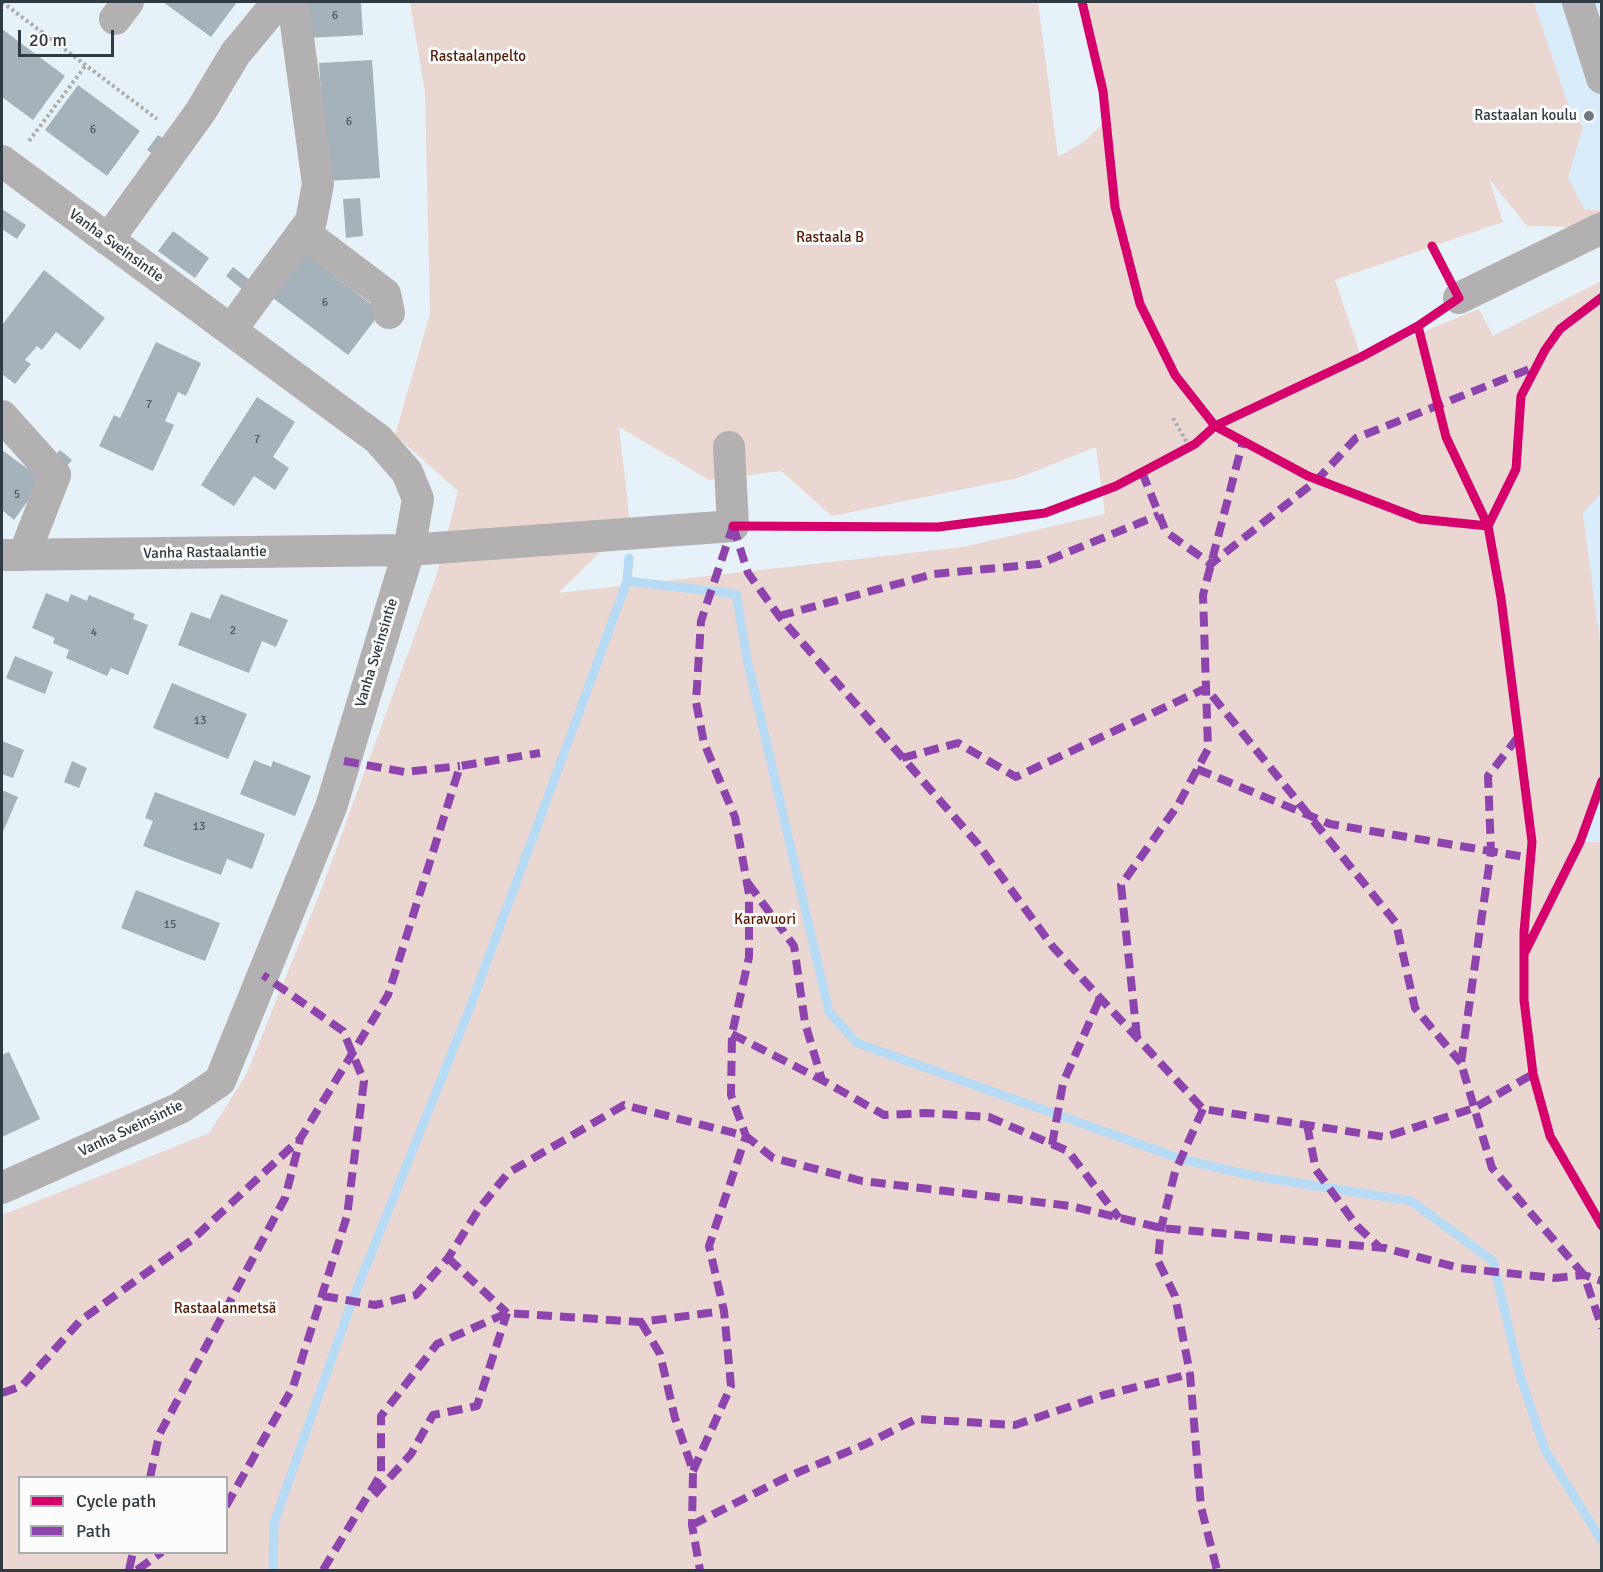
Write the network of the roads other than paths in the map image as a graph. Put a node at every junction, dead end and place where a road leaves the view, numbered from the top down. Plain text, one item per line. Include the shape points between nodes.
1 (278, 2) edge
2 (293, 2) edge
3 (1578, 2) edge
4 (1602, 78) edge
5 (6, 164) edge
6 (1602, 228) edge
7 (303, 232) junction
8 (108, 240) junction
9 (1459, 298) dead end
10 (389, 314) dead end
11 (231, 330) junction
12 (2, 416) edge
13 (729, 447) dead end
14 (409, 550) junction
15 (13, 555) edge
16 (2, 1188) edge

1 - 8 street via 235,54 182,138
2 - 7 street via 318,184 311,221
3 - 4 street
5 - 8 street, Vanha Sveinsintie
6 - 9 street
7 - 10 street via 385,294
7 - 11 street
8 - 11 street, Vanha Sveinsintie
11 - 14 street, Vanha Sveinsintie via 378,439 408,472 418,499
12 - 15 street via 56,475
13 - 14 street, Vanha Rastaalantie via 733,526
14 - 15 street, Vanha Rastaalantie
14 - 16 street, Vanha Sveinsintie via 331,807 220,1081 180,1108

